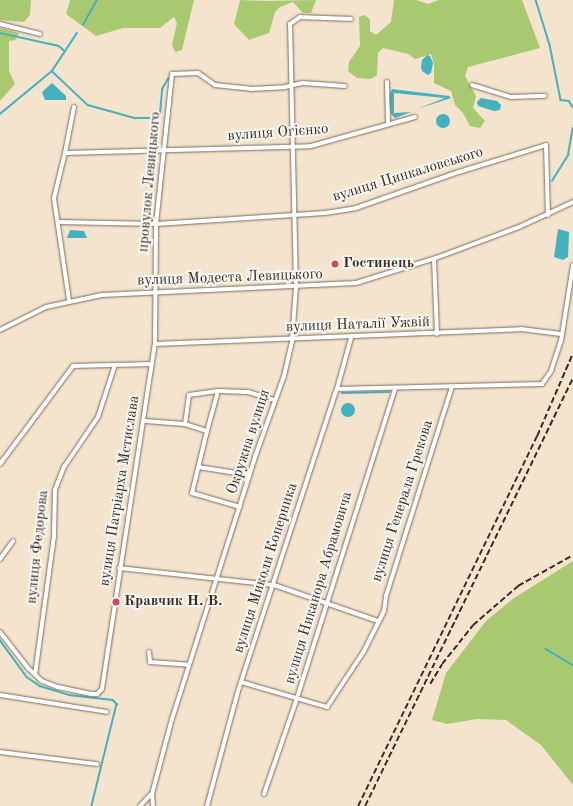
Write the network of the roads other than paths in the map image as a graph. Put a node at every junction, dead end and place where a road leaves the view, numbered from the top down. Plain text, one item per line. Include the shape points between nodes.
1 (351, 19) dead end
2 (0, 24) edge
3 (40, 34) dead end
4 (387, 82) dead end
5 (472, 85) dead end
6 (289, 86) junction
7 (345, 86) dead end
8 (545, 96) dead end
9 (74, 108) dead end
10 (415, 117) dead end
11 (388, 124) junction
12 (291, 147) junction
13 (164, 152) junction
14 (65, 153) junction
15 (573, 202) edge
16 (548, 215) junction
17 (293, 216) junction
18 (58, 222) junction
19 (156, 224) junction
20 (434, 259) junction
21 (573, 265) edge
22 (296, 287) junction
23 (154, 292) junction
24 (69, 300) junction
25 (0, 330) edge
26 (437, 334) junction
27 (562, 334) junction
28 (352, 338) junction
29 (292, 340) junction
30 (155, 344) junction
31 (152, 364) junction
32 (115, 365) junction
33 (452, 387) junction
34 (337, 389) junction
35 (395, 389) junction
36 (218, 392) junction
37 (275, 400) junction
38 (145, 421) junction
39 (185, 424) junction
40 (207, 430) junction
41 (0, 464) edge
42 (198, 467) junction
43 (250, 475) junction
44 (240, 507) junction
45 (13, 541) dead end
46 (0, 559) edge
47 (119, 568) junction
48 (216, 577) junction
49 (274, 585) junction
50 (326, 603) junction
51 (378, 621) junction
52 (0, 632) edge
53 (149, 652) dead end
54 (189, 665) junction
55 (35, 675) junction
56 (241, 682) junction
57 (0, 695) edge
58 (297, 698) junction
59 (107, 712) dead end
60 (0, 752) edge
61 (97, 764) dead end
62 (152, 794) junction
63 (264, 794) dead end
64 (140, 806) edge
65 (153, 806) edge
66 (207, 806) edge

1 - 6 street, Окружна вулиця via 294,19 289,32
2 - 3 street
4 - 11 street
5 - 8 street via 511,97
6 - 7 street via 303,83
6 - 12 street, Окружна вулиця
6 - 13 street, провулок Левицького via 251,89 215,85 198,73 172,74
9 - 14 street
10 - 11 street, вулиця Огієнко
11 - 12 street, вулиця Огієнко via 336,141
12 - 13 street, вулиця Огієнко
12 - 17 street, Окружна вулиця
13 - 14 street, вулиця Огієнко
13 - 19 street, провулок Левицького
14 - 18 street via 59,169 54,198
15 - 16 street, вулиця Модеста Левицького
16 - 17 street, вулиця Цинкаловського via 546,145 356,208
16 - 20 street, вулиця Модеста Левицького
17 - 19 street, вулиця Цинкаловського
17 - 22 street, Окружна вулиця
18 - 19 street, вулиця Цинкаловського
18 - 24 street
19 - 23 street, провулок Левицького
20 - 22 street, вулиця Модеста Левицького via 356,283
20 - 26 street
21 - 27 street
22 - 23 street, вулиця Модеста Левицького
22 - 29 street, Окружна вулиця
23 - 24 street, вулиця Модеста Левицького
23 - 30 street, вулиця Патріарха Мстислава
24 - 25 street, вулиця Модеста Левицького via 46,307
26 - 27 street, вулиця Наталії Ужвій via 521,329
26 - 28 street, вулиця Наталії Ужвій
27 - 33 street via 551,371 542,384
28 - 29 street, вулиця Наталії Ужвій
28 - 34 street, вулиця Миколи Коперника
29 - 30 street, вулиця Наталії Ужвій
29 - 37 street, Окружна вулиця
30 - 31 street, вулиця Патріарха Мстислава
31 - 32 street
31 - 38 street, вулиця Патріарха Мстислава
32 - 41 street via 79,365 69,369
32 - 55 street, вулиця Федорова via 98,417 70,456 55,490 54,536
33 - 35 street
33 - 51 street, вулиця Генерала Грекова via 385,606
34 - 35 street
34 - 49 street, вулиця Миколи Коперника
35 - 50 street, вулиця Никанора Абрамовича
36 - 37 street via 248,392
36 - 39 street via 189,395
36 - 40 street
37 - 43 street, Окружна вулиця
38 - 39 street
38 - 47 street, вулиця Патріарха Мстислава
39 - 40 street
40 - 42 street
42 - 43 street
42 - 44 street via 192,493
43 - 44 street, Окружна вулиця
44 - 48 street, Окружна вулиця
45 - 46 street, вулиця Федорова
47 - 48 street
47 - 55 street, вулиця Патріарха Мстислава via 100,692 92,694 58,687
48 - 49 street
48 - 54 street, Окружна вулиця
49 - 50 street
49 - 56 street, вулиця Миколи Коперника
50 - 51 street
50 - 58 street, вулиця Никанора Абрамовича
51 - 58 street, вулиця Генерала Грекова via 364,651 328,707
52 - 55 street
53 - 54 street via 150,662
54 - 62 street, Окружна вулиця
56 - 58 street
56 - 66 street, вулиця Миколи Коперника
57 - 59 street
58 - 63 street, вулиця Никанора Абрамовича
60 - 61 street
62 - 64 street, Окружна вулиця
62 - 65 street, Окружна вулиця

